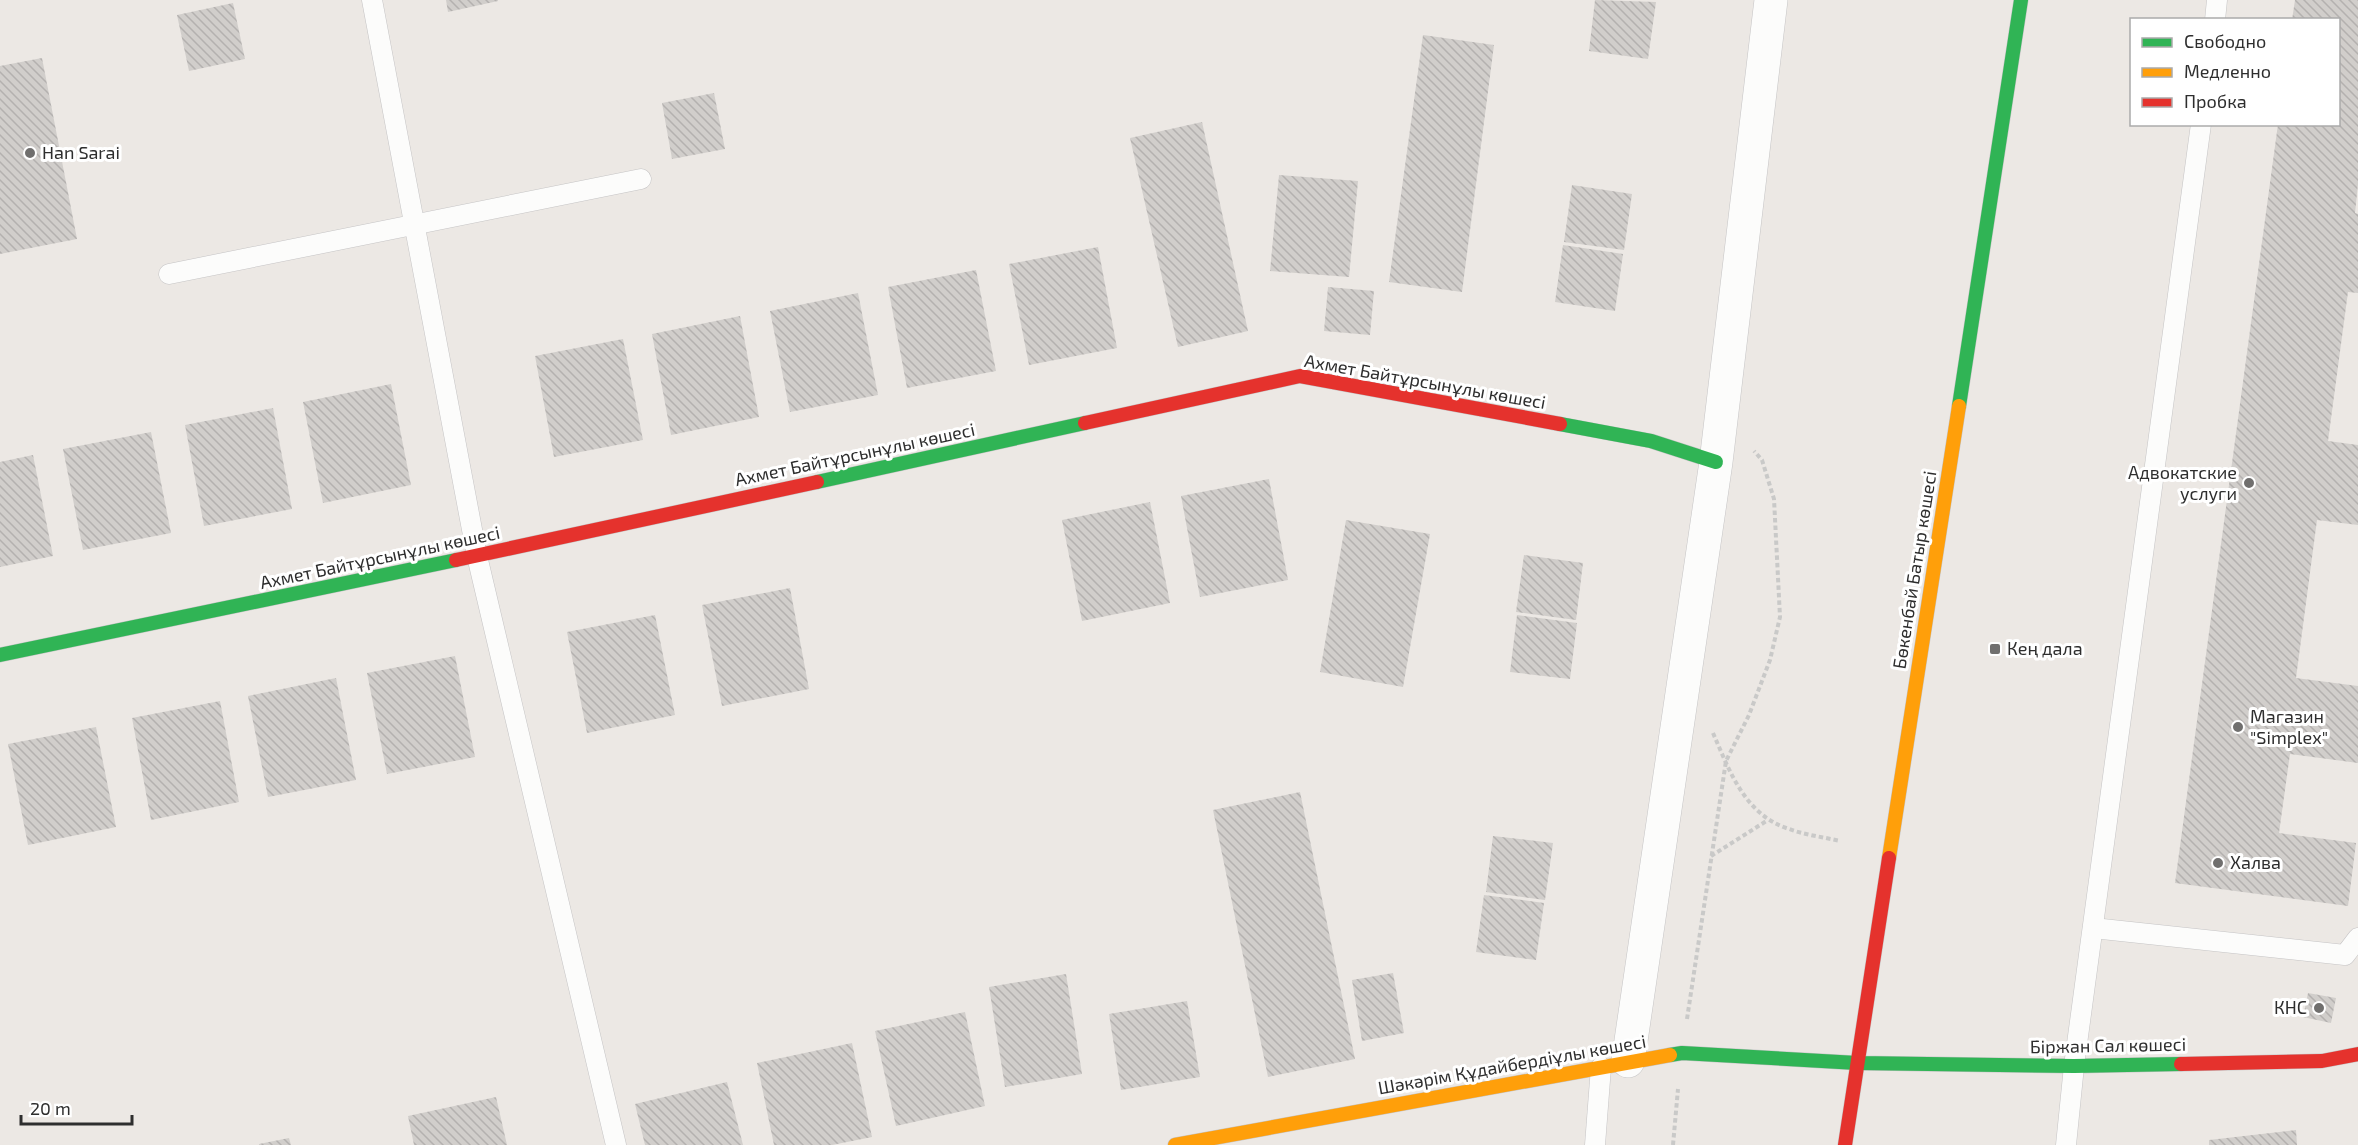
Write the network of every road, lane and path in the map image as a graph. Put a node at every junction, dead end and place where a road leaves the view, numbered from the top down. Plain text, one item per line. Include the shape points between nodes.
1 (372, 0) edge
2 (1771, 0) edge
3 (2022, 0) edge
4 (2217, 0) edge
5 (2215, 18) edge
6 (2200, 126) edge
7 (641, 179) dead end
8 (414, 226) junction
9 (169, 274) dead end
10 (1722, 416) junction
11 (1716, 462) junction
12 (477, 556) junction
13 (0, 655) edge
14 (1711, 729) dead end
15 (1725, 762) junction
16 (1768, 820) junction
17 (1840, 841) dead end
18 (1712, 856) junction
19 (2093, 928) junction
20 (2358, 938) edge
21 (1682, 1053) junction
22 (2358, 1054) edge
23 (1857, 1063) junction
24 (1615, 1064) junction
25 (2074, 1066) junction
26 (616, 1145) edge
27 (1176, 1145) edge
28 (1595, 1145) edge
29 (1673, 1145) edge
30 (1845, 1145) edge
31 (2066, 1145) edge

1 - 8 lane
2 - 10 street
3 - 23 street, Бөкенбай Батыр көшесі
4 - 5 lane
6 - 19 lane
7 - 8 lane
8 - 9 lane
8 - 12 lane
10 - 11 street
10 - 15 path via 1762,460 1773,499 1780,617 1770,660 1749,716
11 - 12 street, Ахмет Байтұрсынұлы көшесі via 1652,441 1300,376
11 - 24 street
12 - 13 street, Ахмет Байтұрсынұлы көшесі
12 - 26 lane
14 - 15 path
15 - 16 path via 1751,806
15 - 18 path
16 - 17 path
16 - 18 path
18 - 21 path
19 - 20 lane via 2345,955
19 - 25 lane
21 - 23 street, Шәкәрім Құдайбердіұлы көшесі
21 - 24 street, Шәкәрім Құдайбердіұлы көшесі
21 - 29 path
22 - 25 street, Біржан Сал көшесі via 2322,1061
23 - 25 street, Біржан Сал көшесі
23 - 30 street, Бөкенбай Батыр көшесі
24 - 27 street, Шәкәрім Құдайбердіұлы көшесі
24 - 28 lane
25 - 31 lane

